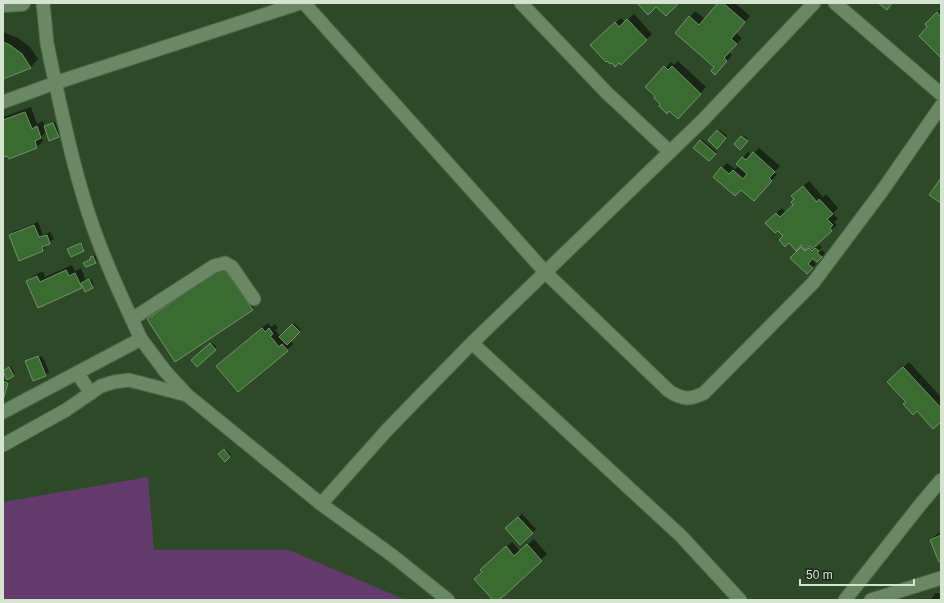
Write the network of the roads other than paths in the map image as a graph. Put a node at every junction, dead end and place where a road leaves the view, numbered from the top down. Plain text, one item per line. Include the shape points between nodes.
1 (22, 3) edge
2 (43, 3) edge
3 (300, 3) edge
4 (304, 3) edge
5 (521, 3) edge
6 (814, 3) edge
7 (835, 3) edge
8 (3, 4) edge
9 (55, 83) junction
10 (941, 94) edge
11 (3, 102) edge
12 (941, 106) edge
13 (670, 152) junction
14 (546, 273) junction
15 (254, 299) dead end
16 (132, 319) junction
17 (141, 339) junction
18 (472, 342) junction
19 (77, 373) junction
20 (91, 393) junction
21 (188, 395) junction
22 (3, 412) edge
23 (3, 444) edge
24 (941, 480) edge
25 (321, 504) junction
26 (941, 578) edge
27 (448, 600) edge
28 (740, 600) edge
29 (845, 600) edge
30 (871, 600) edge

1 - 8 street
2 - 9 street
3 - 9 street
4 - 14 street
5 - 13 street via 606,92
6 - 13 street
7 - 10 street
9 - 11 street
9 - 16 street via 84,199
12 - 14 street via 882,191 813,283 704,393 694,398 676,396 669,391
13 - 14 street
14 - 18 street
15 - 16 street via 232,266 225,263 214,266
16 - 17 street
17 - 19 street
17 - 21 street via 165,371
18 - 25 street via 387,430
18 - 28 street via 681,536
19 - 20 street
19 - 22 street
20 - 21 street via 109,383 129,380
20 - 23 street via 66,410
21 - 25 street
24 - 29 street
25 - 27 street
26 - 30 street

